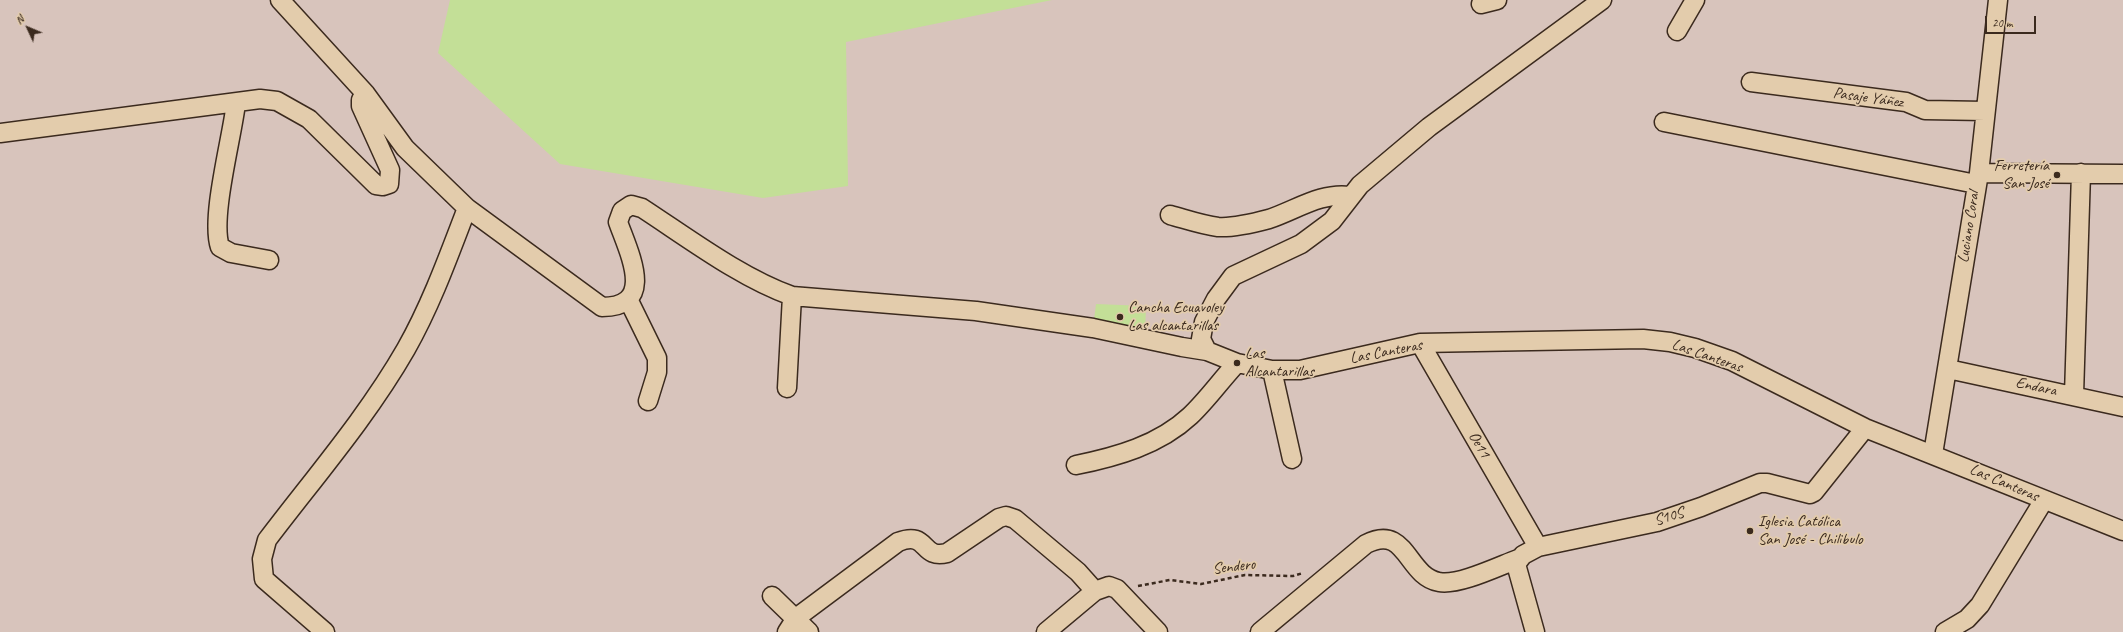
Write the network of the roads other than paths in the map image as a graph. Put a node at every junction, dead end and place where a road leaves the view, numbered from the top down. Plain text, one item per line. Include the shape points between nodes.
1 (280, 0) edge
2 (1602, 0) edge
3 (1695, 0) edge
4 (1998, 0) edge
5 (1677, 31) dead end
6 (1751, 82) dead end
7 (365, 93) junction
8 (236, 103) junction
9 (1985, 111) junction
10 (1664, 122) dead end
11 (0, 133) edge
12 (2081, 173) junction
13 (2123, 174) edge
14 (1977, 178) junction
15 (1350, 196) junction
16 (467, 208) junction
17 (1170, 215) dead end
18 (269, 260) dead end
19 (792, 296) junction
20 (629, 301) junction
21 (1420, 343) junction
22 (1207, 351) junction
23 (1236, 363) junction
24 (1948, 369) junction
25 (1272, 370) junction
26 (787, 388) dead end
27 (2074, 395) junction
28 (648, 401) dead end
29 (2123, 407) edge
30 (1865, 428) junction
31 (1933, 454) junction
32 (1292, 459) dead end
33 (1076, 465) dead end
34 (2044, 500) junction
35 (2123, 531) edge
36 (1538, 547) junction
37 (1518, 560) junction
38 (1095, 591) junction
39 (772, 596) dead end
40 (792, 625) edge
41 (325, 632) edge
42 (809, 632) edge
43 (1046, 632) edge
44 (1158, 632) edge
45 (1260, 632) edge
46 (1535, 632) edge
47 (1945, 632) edge

1 - 7 street
2 - 15 street via 1429,127
3 - 5 street
4 - 9 street, Luciano Coral
6 - 9 street, Pasaje Yáñez via 1906,102 1925,110
7 - 8 street via 361,106 390,170 389,184 383,186 376,185 309,119 295,110 277,101
7 - 16 street via 405,148
8 - 11 street
8 - 18 street via 218,209 217,238 220,247 231,253
9 - 14 street, Luciano Coral
10 - 14 street
12 - 13 street
12 - 14 street
12 - 27 street
14 - 24 street, Luciano Coral
15 - 17 street via 1337,194 1286,210 1270,218 1218,227
15 - 22 street via 1332,221 1301,244 1233,276 1216,299 1204,322 1201,339
16 - 20 street via 602,307 615,307
16 - 41 street via 427,306 406,349 366,411 267,540 262,559 264,578
19 - 20 street, Las Canteras via 778,291 712,254 642,208 631,205 622,211 618,222 632,264 636,286
19 - 22 street, Las Canteras via 976,311 1094,328
19 - 26 street
20 - 28 street via 657,358 657,372
21 - 25 street, Las Canteras via 1300,370
21 - 30 street, Las Canteras via 1643,339 1670,342 1732,361
21 - 36 street, Oe11
22 - 23 street, Las Canteras
23 - 25 street, Las Canteras
23 - 33 street via 1190,416 1167,433 1118,455
24 - 27 street, Endara
24 - 31 street, Luciano Coral
25 - 32 street
27 - 29 street, Endara
30 - 31 street, Las Canteras
30 - 36 street, S10S via 1810,494 1760,483 1657,522
31 - 34 street, Las Canteras
34 - 35 street, Las Canteras
34 - 47 street via 1980,605 1967,620
36 - 37 street, S10S
37 - 45 street, S10S via 1456,581 1441,583 1419,572 1395,542 1380,539 1366,544
37 - 46 street via 1516,564
38 - 40 street via 1078,572 1015,519 1006,516 938,555 918,540 909,537 898,542
38 - 43 street
38 - 44 street via 1109,586 1117,589
39 - 40 street
40 - 42 street

